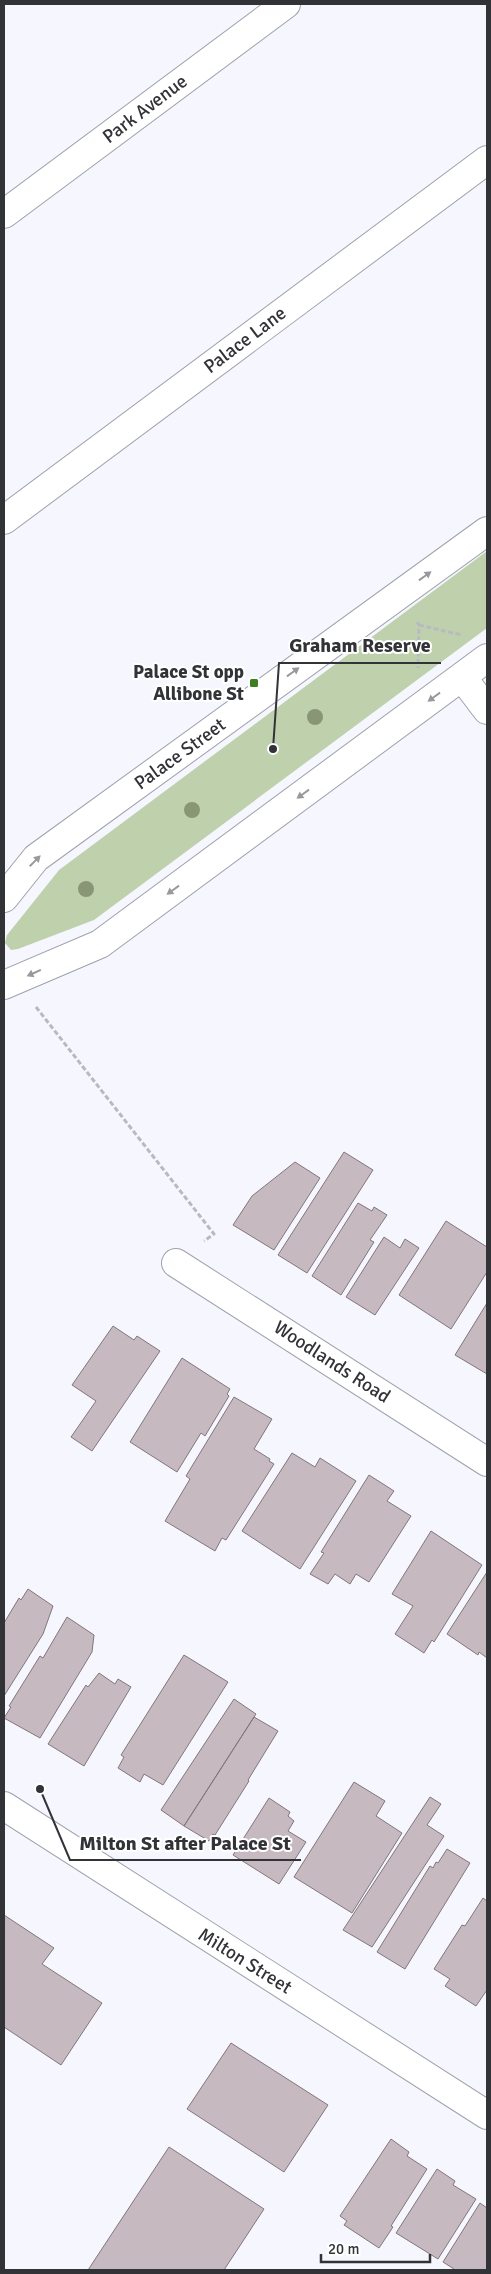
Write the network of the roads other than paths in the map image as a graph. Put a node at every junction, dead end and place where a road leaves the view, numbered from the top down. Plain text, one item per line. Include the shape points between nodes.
1 (286, 4) edge
2 (487, 160) edge
3 (4, 214) edge
4 (4, 520) edge
5 (487, 531) edge
6 (487, 658) edge
7 (462, 677) junction
8 (487, 710) edge
9 (4, 898) edge
10 (10, 983) edge
11 (176, 1263) dead end
12 (487, 1462) edge
13 (4, 1806) edge
14 (487, 2115) edge

1 - 3 street, Park Avenue
2 - 4 street, Palace Lane
9 -> 5 street, Palace Street via 36,858
6 - 7 street
7 - 8 street
7 -> 10 street via 100,944
11 - 12 street, Woodlands Road
13 - 14 street, Milton Street

